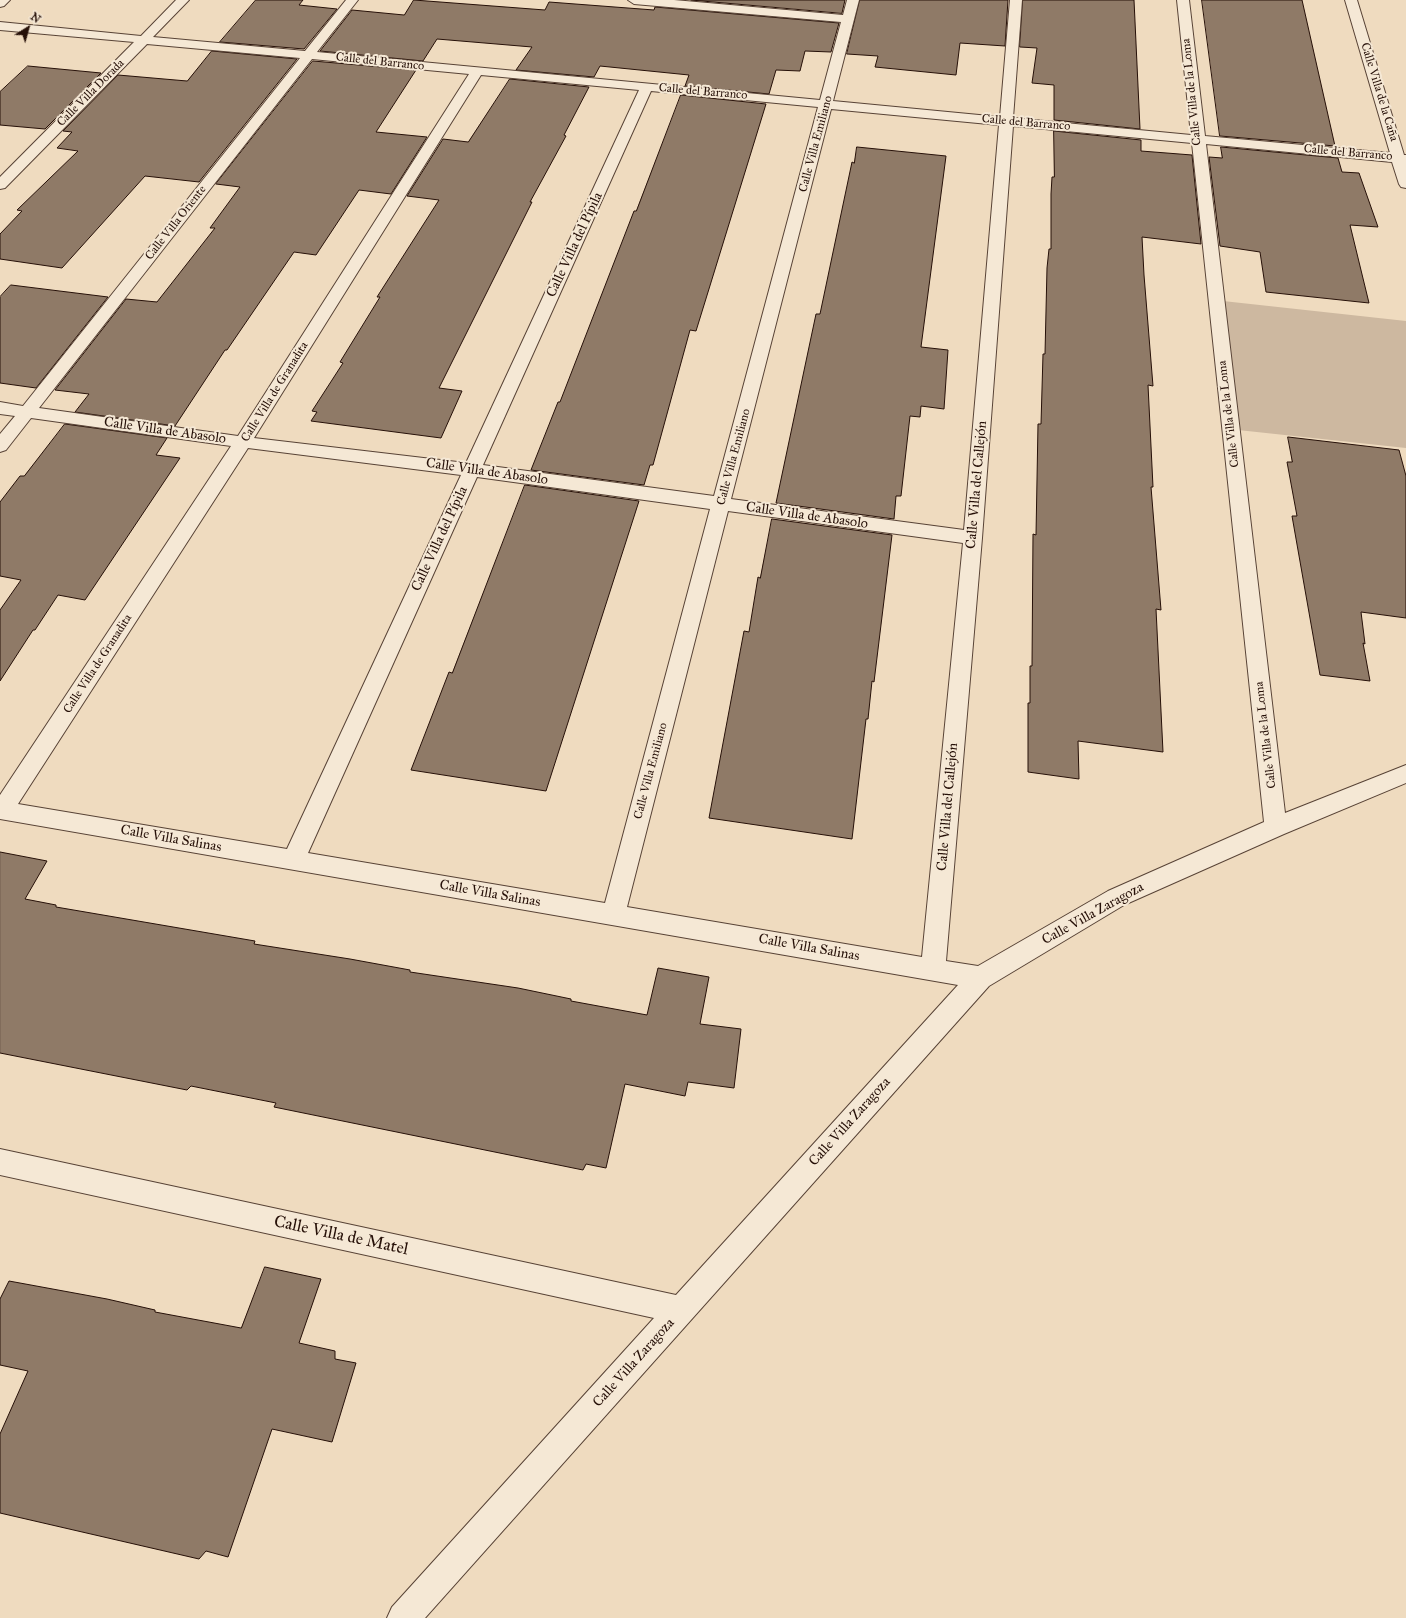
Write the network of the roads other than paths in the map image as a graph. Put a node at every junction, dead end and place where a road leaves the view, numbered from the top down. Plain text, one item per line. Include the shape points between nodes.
1 (4, 0) edge
2 (183, 0) edge
3 (352, 0) edge
4 (634, 0) edge
5 (853, 0) edge
6 (1016, 0) edge
7 (1183, 0) edge
8 (1351, 0) edge
9 (0, 3) edge
10 (848, 19) junction
11 (0, 26) edge
12 (145, 38) junction
13 (308, 54) junction
14 (477, 72) junction
15 (648, 87) junction
16 (827, 104) junction
17 (1007, 121) junction
18 (1197, 139) junction
19 (1402, 159) edge
20 (1406, 184) edge
21 (0, 185) edge
22 (0, 408) edge
23 (27, 412) junction
24 (243, 442) junction
25 (0, 446) edge
26 (472, 470) junction
27 (721, 505) junction
28 (973, 538) junction
29 (1406, 774) edge
30 (1, 810) edge
31 (1276, 827) junction
32 (293, 860) junction
33 (612, 915) junction
34 (934, 969) junction
35 (980, 978) junction
36 (0, 1162) edge
37 (682, 1310) junction
38 (403, 1618) edge

1 - 9 street
2 - 12 street, Calle Villa Dorada
3 - 13 street, Calle Villa Oriente
4 - 10 street
5 - 10 street, Calle Villa Emiliano
6 - 17 street, Calle Villa del Callejón
7 - 18 street, Calle Villa de la Loma
8 - 19 street, Calle Villa de la Caña
10 - 16 street, Calle Villa Emiliano
11 - 12 street, Calle del Barranco
12 - 13 street, Calle del Barranco
12 - 21 street, Calle Villa Dorada
13 - 14 street, Calle del Barranco
13 - 23 street, Calle Villa Oriente
14 - 15 street, Calle del Barranco
14 - 24 street, Calle Villa de Granadita
15 - 16 street, Calle del Barranco
15 - 26 street, Calle Villa del Pípila
16 - 17 street, Calle del Barranco
16 - 27 street, Calle Villa Emiliano
17 - 18 street, Calle del Barranco
17 - 28 street, Calle Villa del Callejón
18 - 19 street, Calle del Barranco
18 - 31 street, Calle Villa de la Loma
19 - 20 street, Calle Villa de la Caña
22 - 23 street, Calle Villa de Abasolo
23 - 24 street, Calle Villa de Abasolo
23 - 25 street, Calle Villa Oriente
24 - 26 street, Calle Villa de Abasolo
24 - 30 street, Calle Villa de Granadita
26 - 27 street, Calle Villa de Abasolo
26 - 32 street, Calle Villa del Pípila
27 - 28 street, Calle Villa de Abasolo
27 - 33 street, Calle Villa Emiliano
28 - 34 street, Calle Villa del Callejón
29 - 31 street, Calle Villa Zaragoza
30 - 32 street, Calle Villa Salinas
31 - 35 street, Calle Villa Zaragoza via 1116,898
32 - 33 street, Calle Villa Salinas
33 - 34 street, Calle Villa Salinas
34 - 35 street, Calle Villa Salinas
35 - 37 street, Calle Villa Zaragoza
36 - 37 street, Calle Villa de Matel
37 - 38 street, Calle Villa Zaragoza

